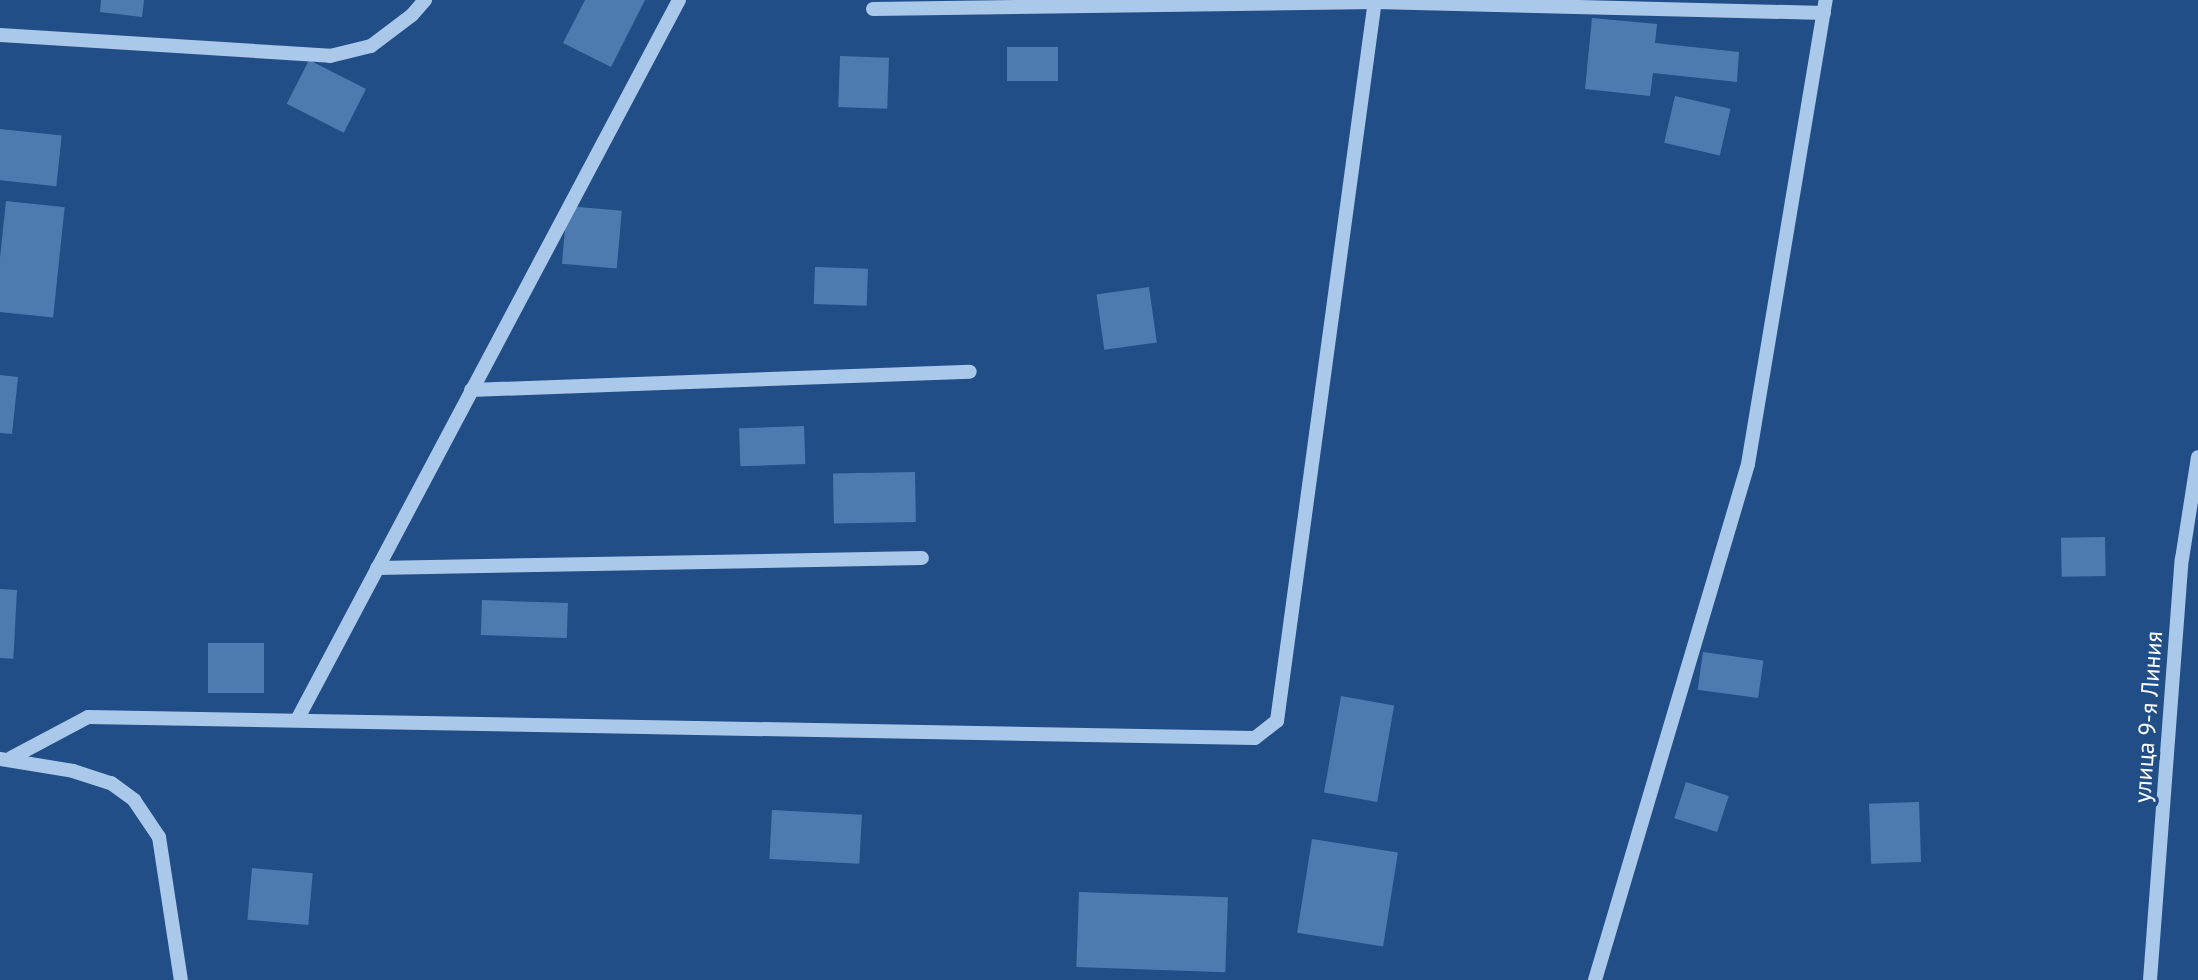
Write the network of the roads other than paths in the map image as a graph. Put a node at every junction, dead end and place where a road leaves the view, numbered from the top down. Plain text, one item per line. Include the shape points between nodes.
1 (425, 0) edge
2 (679, 0) edge
3 (1375, 1) edge
4 (1825, 6) edge
5 (873, 9) dead end
6 (0, 35) edge
7 (970, 372) dead end
8 (471, 390) junction
9 (2198, 457) edge
10 (922, 558) dead end
11 (377, 568) junction
12 (297, 720) junction
13 (5, 758) edge
14 (181, 980) edge
15 (1595, 980) edge
16 (2150, 980) edge

1 - 6 street via 371,46 330,56
2 - 8 street
3 - 4 street
3 - 5 street
3 - 12 street via 1277,721 1255,738
4 - 15 street via 1748,464
7 - 8 street
8 - 11 street
9 - 16 street, улица 9-я Линия via 2182,559
10 - 11 street
11 - 12 street
12 - 13 street via 88,717
13 - 14 street via 111,783 134,800 159,837

